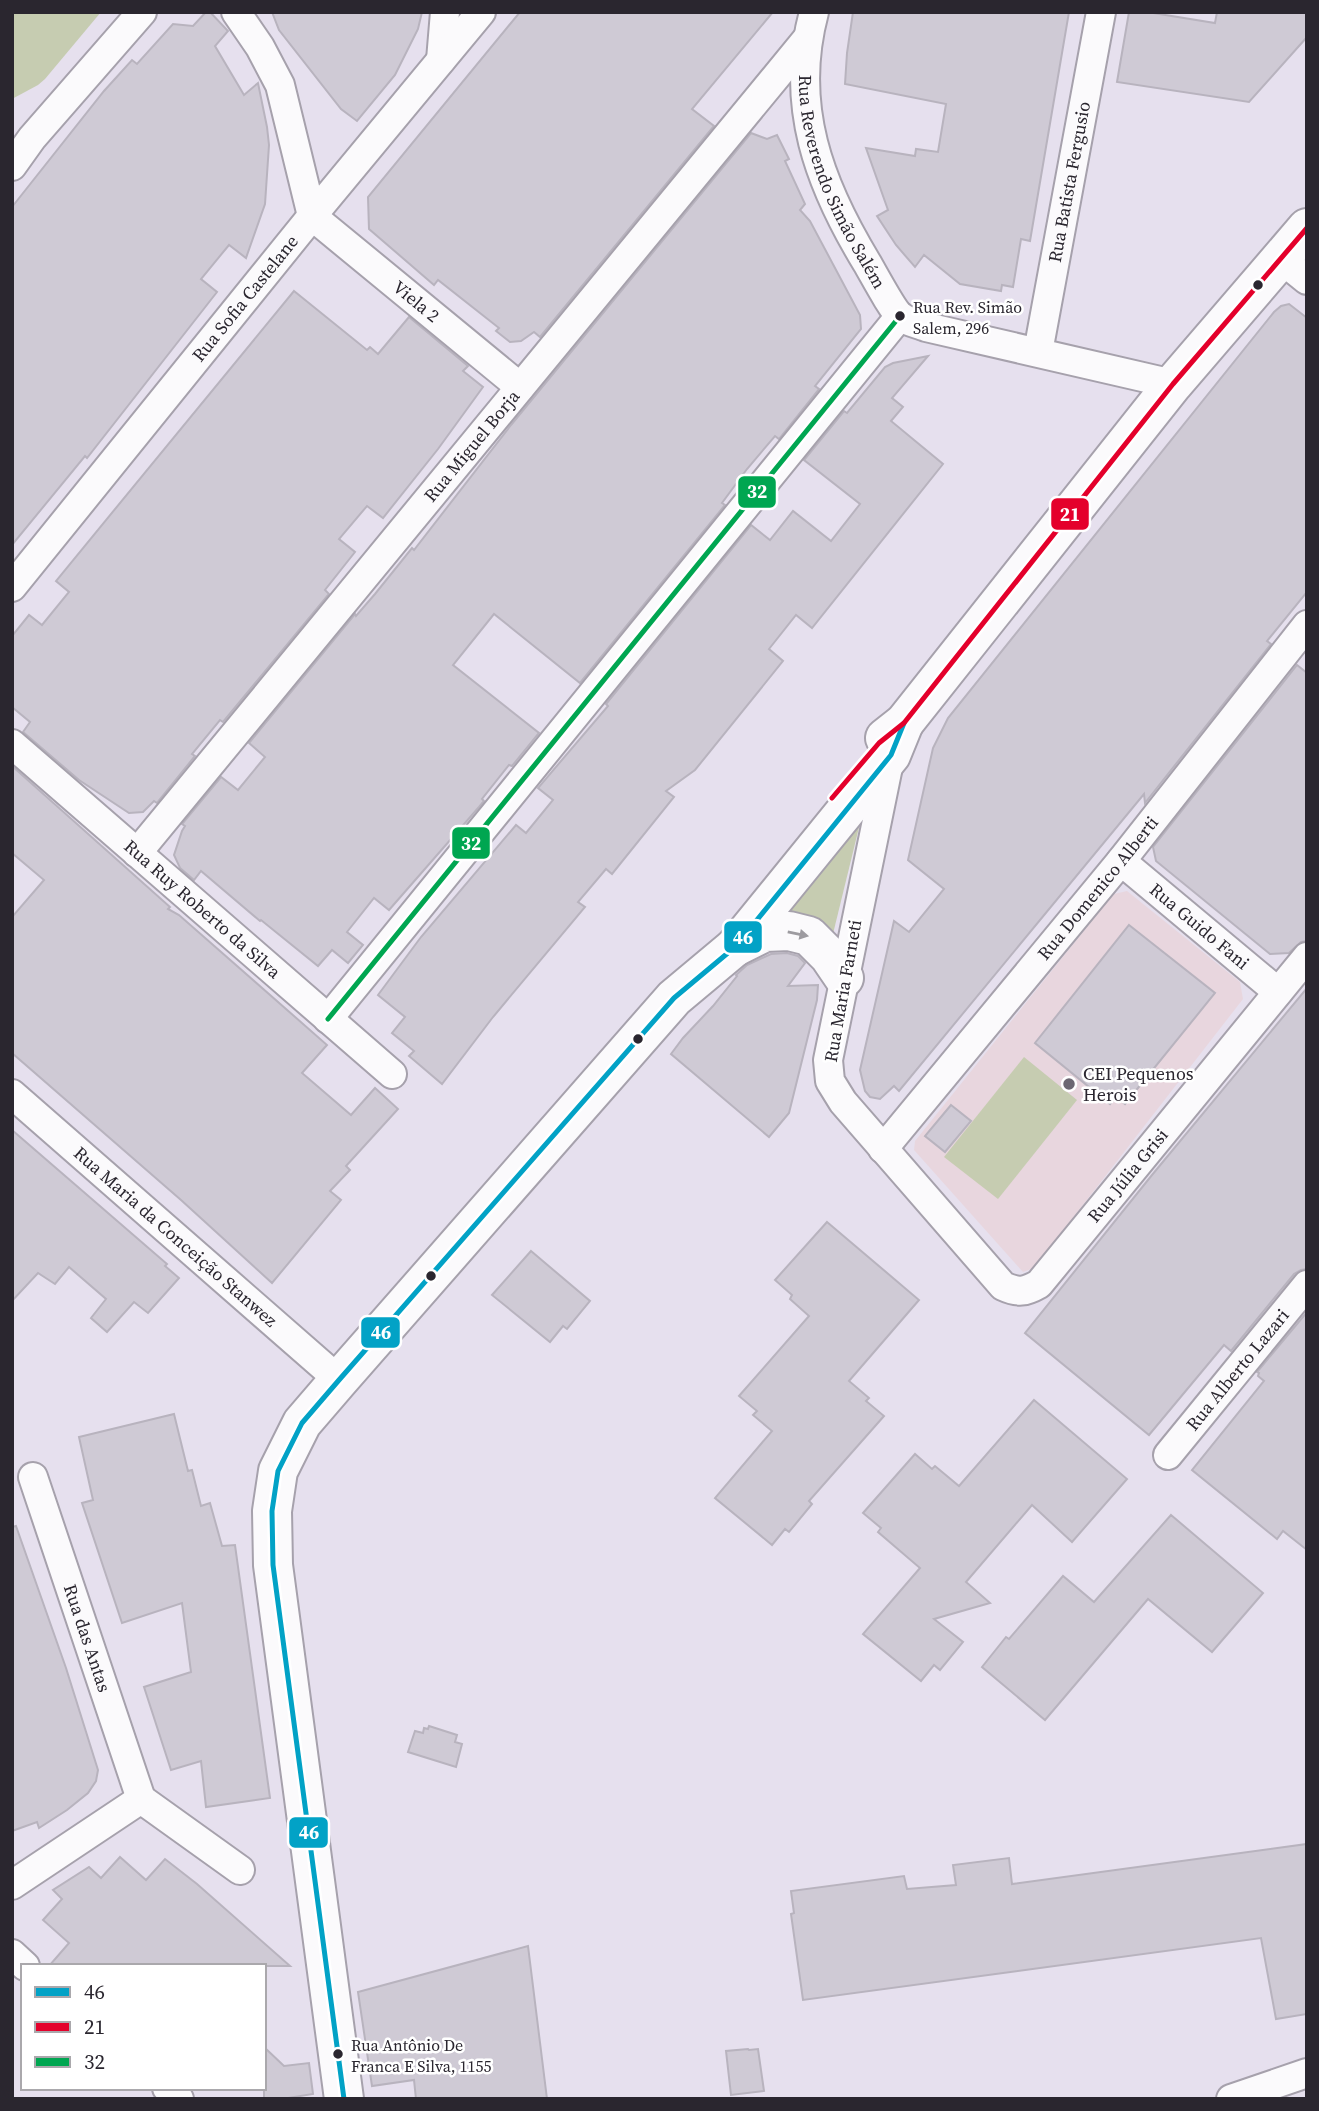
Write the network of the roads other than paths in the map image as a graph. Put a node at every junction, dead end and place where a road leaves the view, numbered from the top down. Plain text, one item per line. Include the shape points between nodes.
1 (142, 12) edge
2 (236, 12) edge
3 (444, 12) edge
4 (481, 12) edge
5 (814, 12) edge
6 (1101, 12) edge
7 (807, 39) junction
8 (441, 60) junction
9 (22, 142) edge
10 (12, 166) edge
11 (313, 216) junction
12 (1307, 228) edge
13 (1294, 269) edge
14 (900, 316) junction
15 (1038, 352) junction
16 (1173, 384) junction
17 (520, 387) junction
18 (12, 587) edge
19 (1307, 625) edge
20 (891, 740) junction
21 (12, 744) edge
22 (137, 853) junction
23 (1121, 861) junction
24 (735, 947) junction
25 (1307, 957) edge
26 (844, 978) junction
27 (1278, 992) junction
28 (674, 998) junction
29 (328, 1019) junction
30 (392, 1074) dead end
31 (12, 1094) edge
32 (883, 1149) junction
33 (1307, 1285) edge
34 (1025, 1291) joint
35 (338, 1380) junction
36 (1168, 1455) dead end
37 (33, 1477) dead end
38 (141, 1799) junction
39 (240, 1870) dead end
40 (12, 1885) edge
41 (1307, 2073) edge
42 (344, 2099) edge
43 (1231, 2099) edge

1 - 9 street
2 - 11 street via 280,85
3 - 8 street
4 - 8 street, Rua Sofia Castelane
5 - 7 street, Rua Reverendo Simão Salém
6 - 15 street, Rua Batista Fergusio
7 - 14 street, Rua Reverendo Simão Salém via 804,73 809,134 822,176 846,229
7 - 17 street, Rua Miguel Borja
8 - 11 street, Rua Sofia Castelane
9 - 10 street
11 - 17 street, Viela 2
11 - 18 street, Rua Sofia Castelane
12 - 13 main road
13 - 16 main road
14 - 15 street via 926,327
14 - 29 street
15 - 16 street
16 - 20 main road
17 - 22 street, Rua Miguel Borja
19 - 23 street, Rua Domenico Alberti
20 - 24 main road
20 - 26 street, Rua Maria Farneti
20 - 28 main road via 712,937
21 - 22 street, Rua Ruy Roberto da Silva
22 - 29 street, Rua Ruy Roberto da Silva
23 - 27 street, Rua Guido Fani
23 - 32 street, Rua Domenico Alberti
24 -> 26 main road via 765,932 809,936
24 - 28 main road
25 - 27 street, Rua Júlia Grisi
26 - 32 street, Rua Maria Farneti via 828,1060 830,1081
27 - 34 street, Rua Júlia Grisi via 1039,1284
28 - 35 main road
29 - 30 street, Rua Ruy Roberto da Silva
31 - 35 street, Rua Maria da Conceição Stanwez
32 - 34 street, Rua Maria Farneti via 1003,1286
33 - 36 street, Rua Alberto Lazari
35 - 42 main road via 302,1423 278,1471 272,1511 273,1565
37 - 38 street, Rua das Antas
38 - 39 street
38 - 40 street
41 - 43 street

